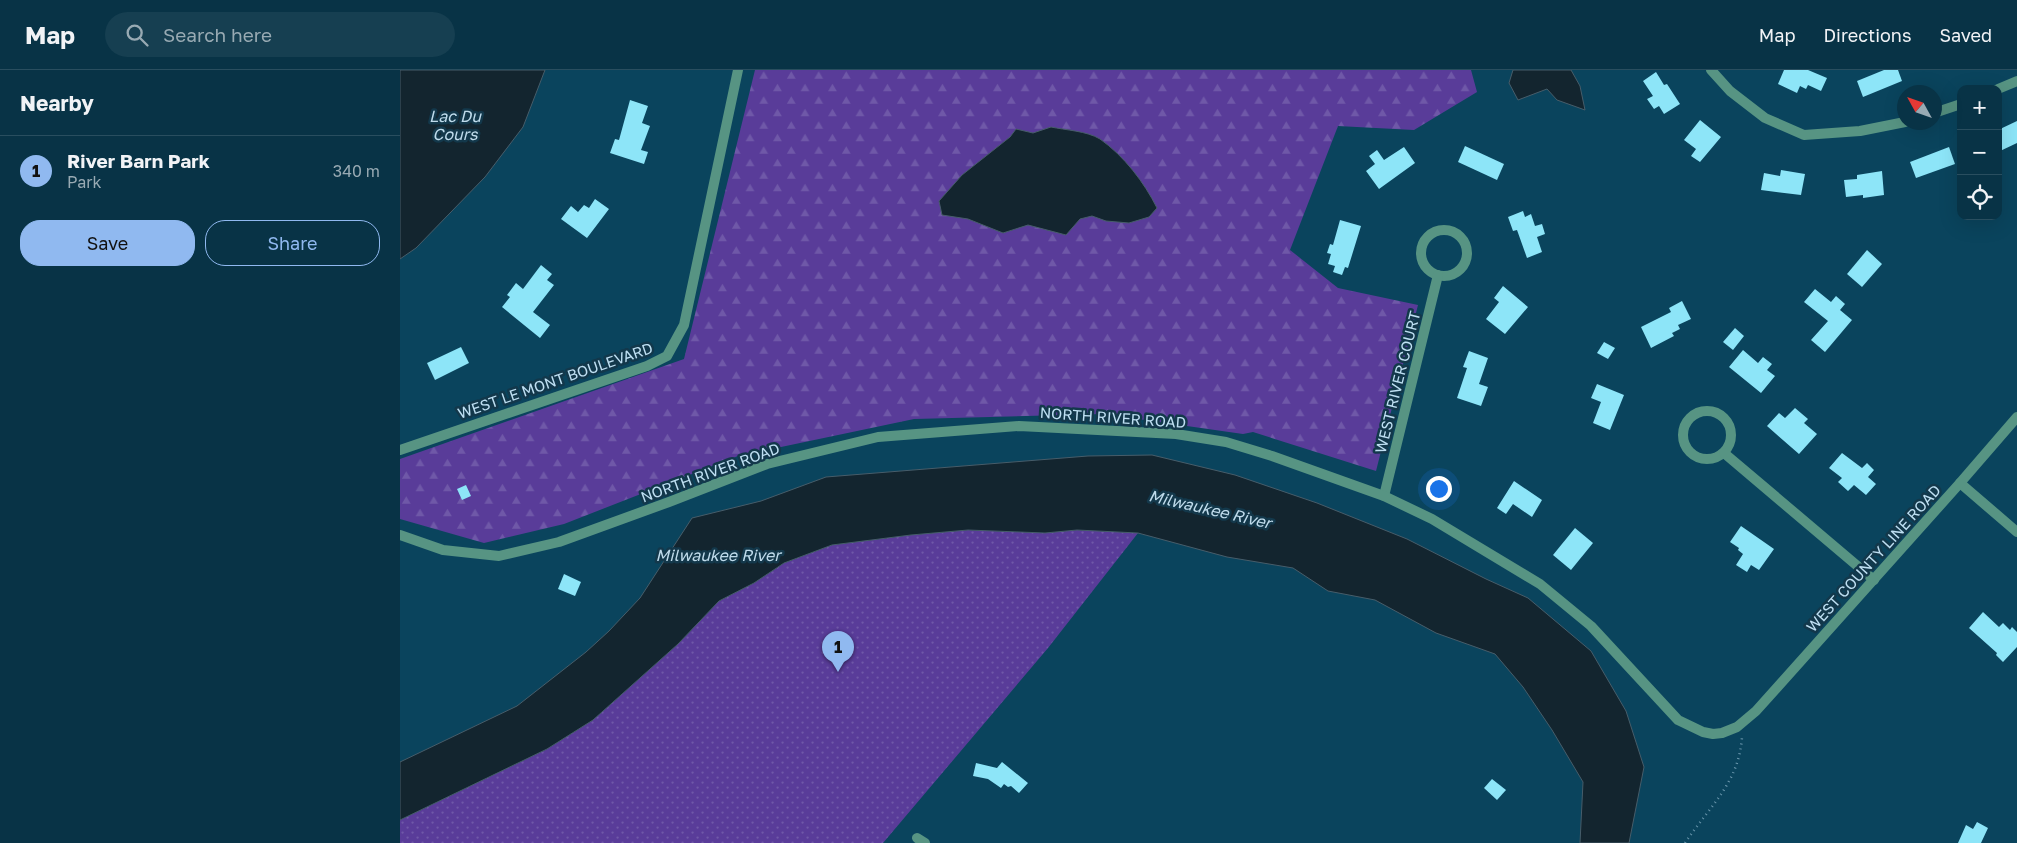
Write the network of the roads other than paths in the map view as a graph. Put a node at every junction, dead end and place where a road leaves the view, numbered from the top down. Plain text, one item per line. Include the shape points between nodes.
1 (738, 70) edge
2 (1711, 70) edge
3 (2017, 81) edge
4 (2002, 87) edge
5 (1957, 105) edge
6 (1942, 110) edge
7 (1897, 124) edge
8 (1438, 275) junction
9 (2017, 417) edge
10 (400, 450) edge
11 (1724, 453) junction
12 (1960, 483) junction
13 (1384, 496) junction
14 (2017, 532) edge
15 (400, 535) edge
16 (1874, 580) junction
17 (1750, 718) joint

1 - 10 street, WEST LE MONT BOULEVARD via 684,325 667,356 647,366
2 - 7 street via 1765,118 1804,135 1860,132
3 - 4 street
5 - 6 street
8 - 8 street via 1453,274 1460,269 1466,255 1463,240 1450,231 1430,235 1422,247 1422,261
8 - 13 street, WEST RIVER COURT
9 - 12 street, WEST COUNTY LINE ROAD
11 - 11 street via 1731,439 1728,423 1723,417 1701,412 1688,420 1682,436 1688,451 1702,460
11 - 16 street
12 - 14 street
12 - 16 street, WEST COUNTY LINE ROAD
13 - 15 street, NORTH RIVER ROAD via 1226,442 1176,434 1019,426 878,437 767,464 558,542 499,556 442,550
13 - 17 street, NORTH RIVER ROAD via 1432,519 1540,584 1591,626 1678,720 1713,734 1739,726
16 - 17 street, WEST COUNTY LINE ROAD

